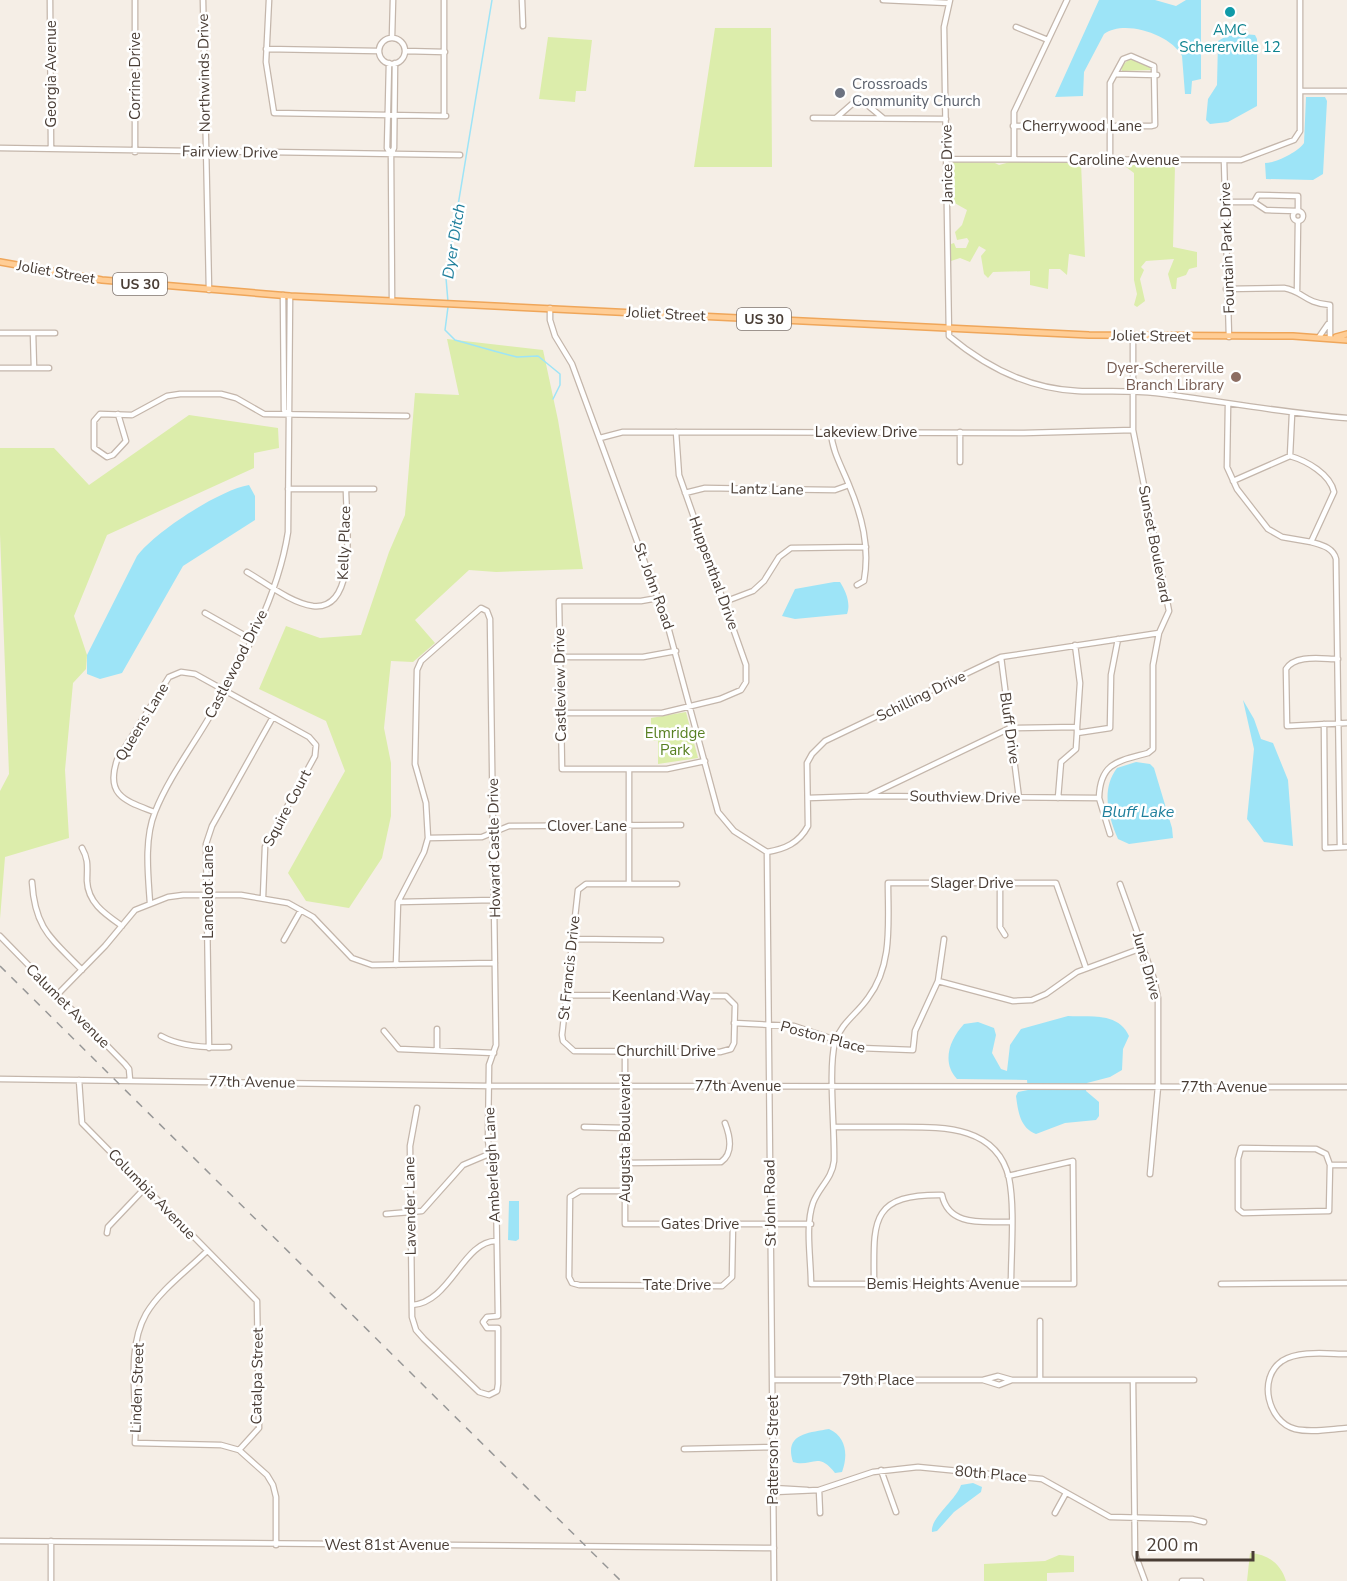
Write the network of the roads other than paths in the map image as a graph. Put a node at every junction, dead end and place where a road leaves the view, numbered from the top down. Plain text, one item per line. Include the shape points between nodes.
1 (50, 0) edge
2 (135, 0) edge
3 (203, 0) edge
4 (269, 0) edge
5 (393, 0) edge
6 (444, 0) edge
7 (522, 0) edge
8 (883, 0) edge
9 (913, 0) edge
10 (1067, 0) edge
11 (1300, 0) edge
12 (949, 2) edge
13 (523, 27) dead end
14 (1016, 27) dead end
15 (392, 38) junction
16 (1048, 40) junction
17 (266, 49) junction
18 (378, 51) junction
19 (405, 51) junction
20 (445, 52) junction
21 (389, 63) junction
22 (395, 63) junction
23 (1115, 74) junction
24 (1157, 75) junction
25 (1300, 91) junction
26 (1347, 92) edge
27 (388, 113) junction
28 (394, 113) junction
29 (813, 118) dead end
30 (836, 118) junction
31 (883, 118) junction
32 (946, 119) junction
33 (1013, 126) junction
34 (1110, 126) junction
35 (0, 148) edge
36 (51, 149) junction
37 (135, 152) junction
38 (206, 152) junction
39 (391, 154) junction
40 (460, 155) dead end
41 (947, 159) junction
42 (1014, 159) junction
43 (1110, 159) junction
44 (1224, 160) junction
45 (1225, 202) junction
46 (1254, 202) junction
47 (1297, 210) junction
48 (0, 262) edge
49 (1226, 289) junction
50 (209, 290) junction
51 (1297, 292) junction
52 (283, 295) junction
53 (290, 296) junction
54 (392, 300) junction
55 (550, 307) junction
56 (1330, 319) junction
57 (948, 329) junction
58 (0, 333) edge
59 (33, 333) junction
60 (55, 333) dead end
61 (1347, 334) edge
62 (1133, 337) junction
63 (1229, 337) junction
64 (1319, 337) junction
65 (1332, 337) junction
66 (1347, 340) edge
67 (0, 368) edge
68 (34, 368) junction
69 (49, 368) dead end
70 (1133, 391) junction
71 (1228, 405) junction
72 (118, 414) junction
73 (1292, 414) junction
74 (288, 416) junction
75 (406, 416) dead end
76 (1347, 418) edge
77 (1133, 430) junction
78 (676, 432) junction
79 (831, 432) junction
80 (960, 432) junction
81 (600, 438) junction
82 (1290, 456) junction
83 (960, 462) dead end
84 (1233, 481) junction
85 (849, 485) junction
86 (288, 489) junction
87 (374, 489) dead end
88 (346, 490) junction
89 (685, 493) junction
90 (1311, 542) junction
91 (866, 547) junction
92 (247, 572) dead end
93 (857, 585) dead end
94 (275, 588) junction
95 (658, 598) junction
96 (724, 602) junction
97 (205, 613) dead end
98 (1159, 633) junction
99 (251, 639) junction
100 (1118, 639) junction
101 (1074, 645) junction
102 (676, 651) junction
103 (560, 657) junction
104 (1001, 657) junction
105 (1338, 659) junction
106 (224, 689) junction
107 (691, 707) junction
108 (561, 713) junction
109 (273, 717) junction
110 (1347, 723) edge
111 (1324, 724) junction
112 (1338, 725) junction
113 (1077, 727) junction
114 (1010, 728) junction
115 (1077, 733) junction
116 (315, 756) joint
117 (705, 761) junction
118 (629, 770) junction
119 (868, 796) junction
120 (808, 798) junction
121 (1019, 798) junction
122 (1058, 798) junction
123 (1099, 798) junction
124 (154, 812) junction
125 (681, 825) dead end
126 (629, 826) junction
127 (494, 831) junction
128 (1110, 834) dead end
129 (428, 838) junction
130 (1347, 847) edge
131 (82, 848) dead end
132 (1340, 848) junction
133 (767, 852) junction
134 (32, 882) dead end
135 (629, 883) junction
136 (1000, 883) junction
137 (676, 884) dead end
138 (1120, 884) dead end
139 (207, 895) junction
140 (263, 897) junction
141 (494, 900) junction
142 (398, 902) junction
143 (150, 903) junction
144 (301, 910) junction
145 (122, 926) junction
146 (1005, 935) dead end
147 (0, 936) edge
148 (572, 939) junction
149 (944, 939) dead end
150 (284, 940) dead end
151 (661, 940) dead end
152 (1142, 948) junction
153 (495, 963) junction
154 (396, 965) junction
155 (1086, 968) junction
156 (82, 970) junction
157 (938, 981) junction
158 (57, 995) junction
159 (566, 995) junction
160 (734, 1023) junction
161 (768, 1023) junction
162 (437, 1029) dead end
163 (384, 1031) dead end
164 (161, 1036) dead end
165 (836, 1040) junction
166 (229, 1047) dead end
167 (208, 1048) junction
168 (437, 1050) junction
169 (574, 1051) joint
170 (625, 1051) junction
171 (494, 1053) junction
172 (0, 1079) edge
173 (79, 1080) junction
174 (130, 1080) junction
175 (489, 1086) junction
176 (625, 1086) junction
177 (770, 1086) junction
178 (834, 1086) junction
179 (1347, 1086) edge
180 (1158, 1087) junction
181 (417, 1108) dead end
182 (725, 1123) dead end
183 (584, 1127) dead end
184 (834, 1127) junction
185 (624, 1128) junction
186 (489, 1154) junction
187 (625, 1163) junction
188 (1330, 1165) junction
189 (1347, 1165) edge
190 (1150, 1174) dead end
191 (1008, 1176) junction
192 (145, 1188) junction
193 (625, 1191) junction
194 (386, 1214) dead end
195 (411, 1214) junction
196 (1010, 1222) junction
197 (625, 1224) joint
198 (733, 1224) junction
199 (770, 1224) junction
200 (811, 1224) junction
201 (107, 1233) dead end
202 (496, 1241) junction
203 (207, 1251) junction
204 (1347, 1283) edge
205 (874, 1284) junction
206 (1011, 1284) junction
207 (1221, 1284) dead end
208 (253, 1295) joint
209 (412, 1305) junction
210 (498, 1316) junction
211 (772, 1319) joint
212 (1040, 1321) dead end
213 (498, 1328) junction
214 (1347, 1354) edge
215 (773, 1380) junction
216 (983, 1380) junction
217 (1012, 1380) junction
218 (1040, 1380) junction
219 (1133, 1380) junction
220 (1194, 1380) dead end
221 (498, 1384) joint
222 (1347, 1428) edge
223 (773, 1447) junction
224 (684, 1449) dead end
225 (239, 1450) junction
226 (881, 1470) junction
227 (773, 1490) junction
228 (819, 1490) junction
229 (1066, 1493) junction
230 (896, 1512) dead end
231 (1055, 1512) dead end
232 (820, 1513) dead end
233 (1135, 1518) junction
234 (1204, 1522) dead end
235 (0, 1541) edge
236 (51, 1541) junction
237 (276, 1545) junction
238 (774, 1548) junction
239 (51, 1581) edge
240 (774, 1581) edge
241 (1145, 1581) edge
242 (1182, 1581) edge
243 (1201, 1581) edge

1 - 36 street, Georgia Avenue
2 - 37 street, Corrine Drive
3 - 38 street, Northwinds Drive
4 - 17 street
5 - 15 street
6 - 20 street
7 - 13 street
8 - 9 street
9 - 12 street
10 - 16 street
11 - 25 street
12 - 32 street, Janice Drive via 944,27
14 - 16 street
15 - 18 street via 384,40
15 - 19 street via 400,40
16 - 33 street via 1016,106
17 - 18 street
17 - 27 street via 274,112
18 - 21 street via 381,59
19 - 20 street
19 - 22 street
20 - 28 street via 445,115
21 - 22 street
21 - 27 street
22 - 28 street
23 - 24 street
23 - 24 street via 1123,59 1131,56 1154,66
23 - 34 street via 1110,83
24 - 34 street, Cherrywood Lane via 1157,122 1151,126
25 - 26 street
25 - 44 street, Caroline Avenue via 1300,130 1296,139 1255,156
27 - 28 street
27 - 39 street via 387,148
28 - 39 street
29 - 30 street
30 - 31 street
30 - 31 street via 859,98
31 - 32 street
32 - 41 street, Janice Drive
33 - 34 street, Cherrywood Lane
33 - 42 street
34 - 43 street
35 - 36 street, Fairview Drive
36 - 37 street, Fairview Drive
37 - 38 street, Fairview Drive
38 - 39 street, Fairview Drive
38 - 50 street, Northwinds Drive
39 - 40 street, Fairview Drive
39 - 54 street
41 - 42 street, Caroline Avenue
41 - 57 street, Janice Drive
42 - 43 street, Caroline Avenue
43 - 44 street, Caroline Avenue
44 - 45 street, Fountain Park Drive
45 - 46 street
45 - 49 street, Fountain Park Drive
46 - 47 street via 1266,210
46 - 47 street via 1258,195 1298,195
47 - 51 street via 1293,217 1298,221
48 - 50 main road, Joliet Street / US 30 via 102,280
49 - 51 street via 1284,288
49 - 63 street, Fountain Park Drive
50 - 52 main road, Joliet Street / US 30
51 - 56 street via 1309,302 1330,305
52 - 53 main road, Joliet Street / US 30
52 - 74 street, Castlewood Drive via 284,410
53 - 54 main road, Joliet Street / US 30
53 - 74 street, Castlewood Drive
54 - 55 main road, Joliet Street / US 30
55 - 57 main road, Joliet Street / US 30
55 - 81 street, St. John Road via 555,336 572,364
56 - 64 street
56 - 65 street
57 - 62 main road, Joliet Street / US 30
57 - 70 street via 952,338 1016,379 1076,391
58 - 59 street
59 - 60 street
59 - 68 street
61 - 65 main road, US 30
62 - 63 main road, Joliet Street / US 30
62 - 70 street, Sunset Boulevard
63 - 64 main road, Joliet Street / US 30
64 - 65 main road, Joliet Street / US 30
65 - 66 main road, US 30
67 - 68 street
68 - 69 street
70 - 71 street
70 - 77 street, Sunset Boulevard
71 - 73 street
71 - 84 street via 1227,466
72 - 72 street via 126,441 107,457 94,448 94,421 100,414
72 - 74 street via 132,415 167,396 221,394 264,414
73 - 76 street
73 - 82 street
74 - 75 street
74 - 86 street, Castlewood Drive
77 - 80 street, Lakeview Drive
77 - 98 street, Sunset Boulevard via 1168,611
78 - 79 street, Lakeview Drive
78 - 81 street, Lakeview Drive via 623,432
78 - 89 street, Huppenthal Drive via 676,465
79 - 80 street, Lakeview Drive
79 - 85 street via 832,446
80 - 83 street
81 - 95 street, St. John Road
82 - 84 street
82 - 90 street via 1326,476 1335,492
84 - 90 street via 1268,529 1282,537
85 - 89 street, Lantz Lane via 835,490 705,488
85 - 91 street via 862,519
86 - 88 street
86 - 94 street, Castlewood Drive via 284,563
87 - 88 street
88 - 94 street, Kelly Place via 345,579 336,600 313,606
89 - 96 street, Huppenthal Drive
90 - 105 street via 1335,553
91 - 93 street via 864,581
91 - 96 street via 791,548 779,557 753,591
92 - 94 street
94 - 99 street, Castlewood Drive
95 - 102 street, St. John Road
95 - 103 street, Castleview Drive via 641,602 559,601
96 - 107 street, Huppenthal Drive via 747,675 741,690
97 - 99 street
98 - 100 street, Schilling Drive
98 - 123 street, Sunset Boulevard via 1153,672 1153,749 1114,764 1103,776
99 - 106 street, Castlewood Drive
100 - 101 street, Schilling Drive
100 - 115 street via 1110,675 1110,728
101 - 104 street, Schilling Drive
101 - 113 street via 1080,683
102 - 103 street via 643,657
102 - 107 street, St. John Road
103 - 108 street, Castleview Drive
104 - 114 street, Bluff Drive
104 - 120 street, Schilling Drive via 825,741 807,764
105 - 111 street via 1302,659 1286,669 1287,726
105 - 112 street
106 - 109 street, Queens Lane
106 - 124 street, Castlewood Drive
106 - 124 street, Queens Lane via 195,674 181,672 169,677 117,760 113,772 118,793 128,802
107 - 108 street, Huppenthal Drive via 648,714
107 - 117 street, St. John Road
108 - 118 street, Castleview Drive via 562,770
109 - 116 street, Queens Lane via 309,737 316,745
109 - 139 street, Lancelot Lane via 212,825 206,844
110 - 112 street
111 - 112 street
111 - 132 street via 1325,848
112 - 132 street
113 - 114 street
113 - 115 street
114 - 119 street
114 - 121 street, Bluff Drive
115 - 122 street via 1076,749 1061,762
116 - 140 street, Squire Court via 265,847
117 - 118 street via 667,769
117 - 133 street, St. John Road via 718,812 734,831
118 - 126 street
119 - 120 street, Southview Drive
119 - 121 street, Southview Drive
120 - 133 street, Schilling Drive via 805,831 785,848
121 - 122 street, Southview Drive
122 - 123 street, Southview Drive
123 - 128 street
124 - 143 street, Castlewood Drive via 148,863
125 - 126 street, Clover Lane
126 - 127 street, Clover Lane via 509,826
126 - 135 street
127 - 129 street, Clover Lane via 482,837
127 - 129 street, Howard Castle Drive via 490,619 481,608 421,661 417,670 415,764 426,803
127 - 141 street, Howard Castle Drive
129 - 142 street
130 - 132 street
131 - 145 street via 88,858 87,884 92,899
133 - 161 street
134 - 156 street via 38,920
135 - 137 street
135 - 148 street, St Francis Drive via 586,884 578,890
136 - 146 street via 1000,927
136 - 155 street, Slager Drive via 1056,883
136 - 165 street, Slager Drive via 888,883 887,951 881,976
138 - 152 street, June Drive
139 - 140 street
139 - 143 street via 183,895
139 - 167 street, Lancelot Lane
140 - 144 street
141 - 142 street
141 - 153 street, Howard Castle Drive
142 - 154 street
143 - 145 street via 135,910
144 - 150 street
144 - 154 street via 328,931 352,958 372,965
145 - 156 street
147 - 158 street, Calumet Avenue
148 - 151 street
148 - 159 street, St Francis Drive
149 - 157 street
152 - 155 street
152 - 180 street, June Drive via 1158,998
153 - 154 street
153 - 171 street, Howard Castle Drive
155 - 157 street via 1046,994 1022,1001
156 - 158 street
157 - 165 street, Poston Place via 915,1031 913,1050 870,1050
158 - 174 street, Calumet Avenue via 128,1067
159 - 160 street, Keenland Way via 726,996 735,1005
159 - 169 street, St Francis Drive via 562,1035 565,1045
160 - 161 street, Poston Place
160 - 170 street, Churchill Drive via 734,1043 725,1051
161 - 165 street, Poston Place via 794,1026
161 - 177 street, St John Road
162 - 168 street
163 - 168 street via 399,1049
164 - 167 street via 171,1042
165 - 178 street
166 - 167 street
168 - 171 street
169 - 170 street, Churchill Drive
170 - 176 street, Augusta Boulevard
171 - 175 street, Howard Castle Drive via 489,1065
172 - 173 street, 77th Avenue
173 - 174 street, 77th Avenue
173 - 192 street, Columbia Avenue via 82,1123
174 - 175 street, 77th Avenue
175 - 176 street, 77th Avenue
175 - 186 street, Amberleigh Lane
176 - 177 street, 77th Avenue
176 - 185 street, Augusta Boulevard
177 - 178 street, 77th Avenue
177 - 199 street, St John Road
178 - 180 street, 77th Avenue
178 - 184 street
179 - 180 street, 77th Avenue
180 - 190 street, June Drive
181 - 195 street, Lavender Lane via 410,1146
182 - 187 street via 729,1153 721,1162
183 - 185 street
184 - 191 street via 961,1129 991,1146
184 - 200 street via 833,1171 813,1203
185 - 187 street, Augusta Boulevard
186 - 195 street via 463,1165 426,1208
186 - 202 street, Amberleigh Lane via 496,1186
187 - 193 street, Augusta Boulevard
188 - 188 street via 1329,1211 1243,1213 1238,1209 1241,1148 1316,1149 1326,1154
188 - 189 street
191 - 196 street
191 - 206 street, Bemis Heights Avenue via 1073,1161 1074,1284
192 - 201 street via 108,1227
192 - 203 street, Columbia Avenue
193 - 197 street, Augusta Boulevard
193 - 198 street, Tate Drive via 580,1191 570,1197 569,1277 579,1285 722,1286 732,1277
194 - 195 street
195 - 209 street, Lavender Lane
196 - 205 street via 957,1218 945,1207 942,1195 914,1195 897,1200 885,1209 876,1224
196 - 206 street
197 - 198 street, Gates Drive
198 - 199 street, Gates Drive
199 - 200 street, Gates Drive
199 - 211 street, St John Road
200 - 205 street, Bemis Heights Avenue via 811,1284
202 - 209 street via 481,1246 433,1298
202 - 210 street, Amberleigh Lane
203 - 208 street, Columbia Avenue
203 - 225 street, Linden Street via 145,1315 136,1346 135,1443 221,1445
204 - 207 street
205 - 206 street, Bemis Heights Avenue
208 - 225 street, Catalpa Street via 258,1310 259,1428
209 - 221 street, Lavender Lane via 416,1330 479,1392 493,1394
210 - 213 street, Amberleigh Lane
210 - 213 street, Amberleigh Lane via 487,1317 483,1322 487,1328
211 - 215 street, Patterson Street
212 - 218 street
213 - 221 street, Amberleigh Lane
214 - 222 street via 1312,1354 1281,1362 1271,1375 1268,1392 1270,1407 1281,1421 1295,1429
215 - 216 street, 79th Place
215 - 223 street, Patterson Street
216 - 217 street, 79th Place via 998,1376
216 - 217 street, 79th Place via 999,1385
217 - 218 street, 79th Place
218 - 219 street, 79th Place
219 - 220 street, 79th Place
219 - 233 street
223 - 224 street
223 - 227 street, Patterson Street
225 - 237 street via 273,1485
226 - 228 street, 80th Place
226 - 229 street, 80th Place via 918,1467 1033,1477
226 - 230 street
227 - 228 street, 80th Place
227 - 238 street, Patterson Street
228 - 232 street
229 - 231 street
229 - 233 street, 80th Place via 1110,1517
233 - 234 street, 80th Place
233 - 241 street via 1136,1560
235 - 236 street, West 81st Avenue
236 - 237 street, West 81st Avenue
236 - 239 street
237 - 238 street, West 81st Avenue
238 - 240 street, Patterson Street
242 - 243 street

